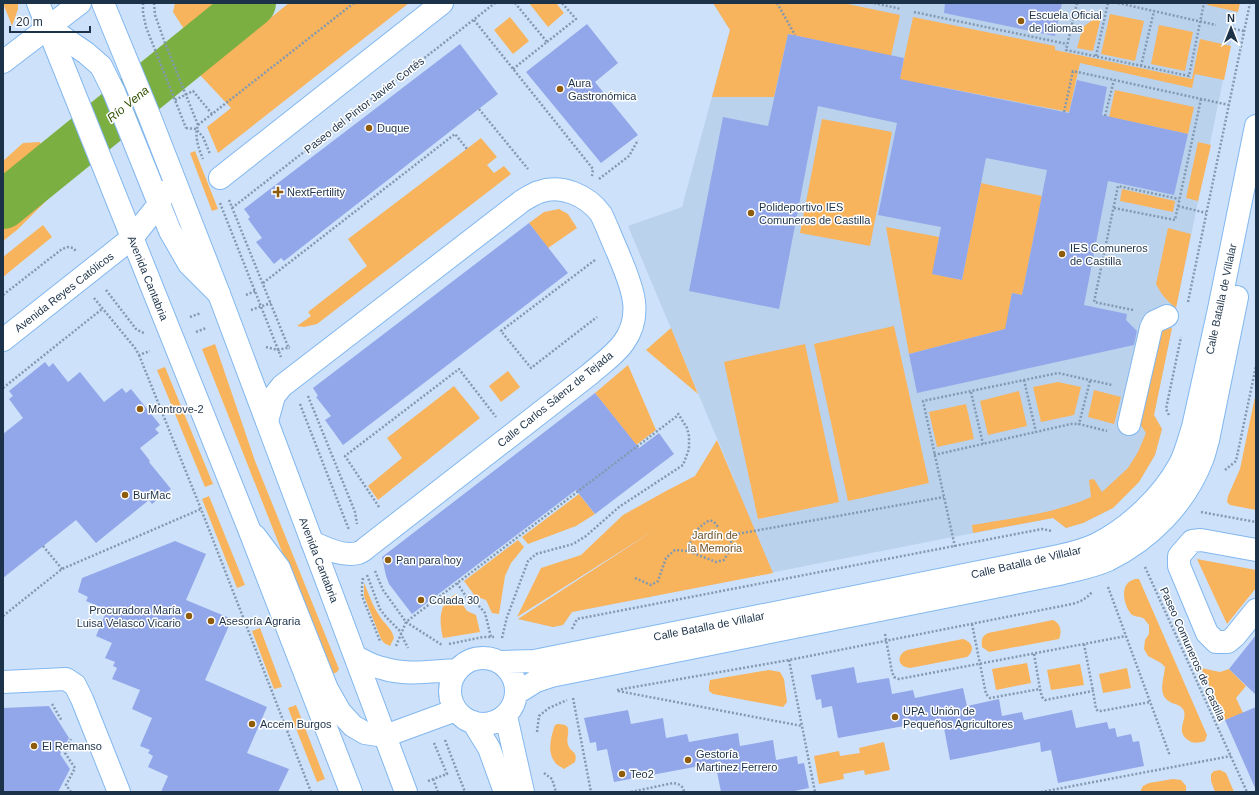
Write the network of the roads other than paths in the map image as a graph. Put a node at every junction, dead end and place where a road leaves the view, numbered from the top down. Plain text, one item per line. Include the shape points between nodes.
1 (38, 3) edge
2 (80, 3) edge
3 (103, 3) edge
4 (442, 3) edge
5 (48, 27) junction
6 (3, 62) edge
7 (1256, 126) edge
8 (167, 161) junction
9 (213, 172) road end
10 (160, 203) junction
11 (1256, 203) edge
12 (132, 238) junction
13 (219, 294) junction
14 (1167, 316) dead end
15 (3, 340) edge
16 (267, 421) junction
17 (1121, 428) road end
18 (1160, 523) junction
19 (249, 528) junction
20 (312, 542) junction
21 (1185, 548) junction
22 (1256, 550) edge
23 (1256, 610) edge
24 (356, 657) junction
25 (500, 662) junction
26 (457, 670) junction
27 (3, 682) edge
28 (517, 693) junction
29 (456, 710) junction
30 (506, 716) junction
31 (473, 722) junction
32 (385, 736) junction
33 (119, 792) edge
34 (351, 792) edge
35 (406, 792) edge
36 (505, 792) edge
37 (523, 792) edge

1 - 5 street, Avenida Cantabria
2 - 5 street
3 - 8 street, Avenida Cantabria
4 - 9 street
5 - 6 street
5 - 10 street, Avenida Cantabria via 101,66
5 - 12 street, Avenida Cantabria
7 - 25 street, Calle Batalla de Villalar via 1219,309 1188,444 1180,464 1162,489 1144,510 1113,535 1083,550 1052,558 534,661
8 - 10 street, Avenida Reyes Católicos via 166,182
8 - 13 street, Avenida Cantabria
10 - 12 street, Avenida Reyes Católicos
10 - 13 street, Avenida Cantabria via 170,231 190,264
11 - 18 street, Calle Batalla de Villalar via 1202,460 1187,491
12 - 15 street, Avenida Reyes Católicos
12 - 19 street, Avenida Cantabria
13 - 16 street, Avenida Cantabria
14 - 17 street via 1154,322 1151,328
16 - 20 street, Avenida Cantabria
16 - 20 street, Calle Carlos Sáenz de Tejada via 274,396 282,386 508,211 538,192 547,190 567,191 581,196 596,207 627,274 633,294 634,318 619,348 363,557 337,552
18 - 21 street
18 - 28 street, Calle Batalla de Villalar via 1135,544 1113,557 1082,568 576,670 536,681
19 - 32 street, Avenida Cantabria via 279,568 327,689 340,712 353,726 365,732
19 - 34 street, Avenida Cantabria
20 - 24 street, Avenida Cantabria
21 - 22 street via 1192,541 1201,540
21 - 23 street via 1179,556 1179,566 1207,632 1216,642 1228,642
24 - 26 street via 395,672
24 - 32 street, Avenida Cantabria
25 - 26 street via 490,658 478,658 466,662
25 - 28 street via 513,675
26 - 29 street via 452,678 450,690 450,697
27 - 33 street via 66,679 74,685
28 - 30 street via 514,706
29 - 31 street
29 - 32 street
30 - 31 street via 485,724
30 - 37 street
31 - 36 street via 489,748
32 - 35 street, Avenida Cantabria

